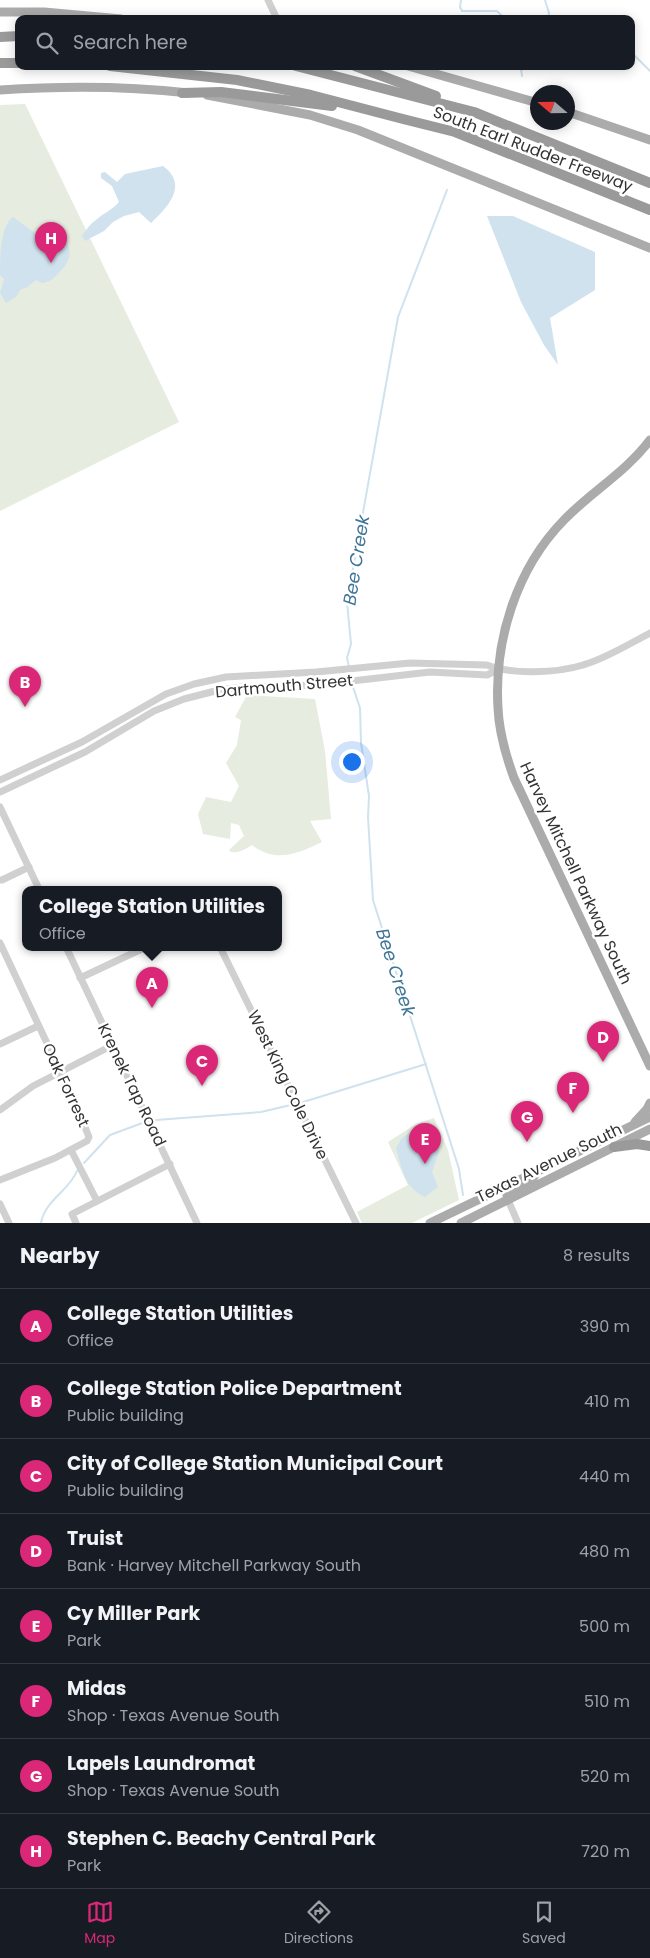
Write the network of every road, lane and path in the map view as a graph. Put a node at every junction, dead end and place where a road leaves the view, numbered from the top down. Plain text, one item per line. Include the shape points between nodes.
1 (268, 0) edge
2 (0, 12) edge
3 (77, 15) edge
4 (274, 15) edge
5 (15, 36) edge
6 (0, 37) edge
7 (0, 63) edge
8 (15, 63) edge
9 (146, 70) edge
10 (311, 70) edge
11 (366, 70) edge
12 (422, 70) edge
13 (0, 90) edge
14 (182, 93) junction
15 (530, 101) edge
16 (474, 112) junction
17 (575, 114) edge
18 (404, 119) junction
19 (650, 140) edge
20 (650, 183) edge
21 (650, 210) edge
22 (650, 248) edge
23 (650, 440) edge
24 (650, 633) edge
25 (499, 669) junction
26 (0, 780) edge
27 (0, 792) edge
28 (0, 807) edge
29 (29, 868) junction
30 (0, 880) edge
31 (38, 886) edge
32 (0, 943) edge
33 (68, 951) edge
34 (137, 951) edge
35 (222, 951) edge
36 (80, 978) junction
37 (38, 1026) junction
38 (0, 1044) edge
39 (113, 1045) junction
40 (650, 1066) edge
41 (60, 1072) junction
42 (650, 1103) edge
43 (0, 1110) edge
44 (650, 1117) edge
45 (632, 1126) junction
46 (650, 1129) edge
47 (650, 1146) edge
48 (614, 1147) junction
49 (71, 1150) junction
50 (170, 1164) junction
51 (538, 1170) junction
52 (0, 1180) edge
53 (500, 1189) junction
54 (508, 1200) junction
55 (97, 1201) junction
56 (0, 1204) edge
57 (462, 1222) edge
58 (9, 1223) edge
59 (76, 1223) edge
60 (197, 1223) edge
61 (356, 1223) edge
62 (430, 1223) edge
63 (518, 1223) edge

1 - 4 street
2 - 3 main road
5 - 6 highway
7 - 8 highway
9 - 18 highway, South Earl Rudder Freeway via 237,80
10 - 16 highway, South Earl Rudder Freeway
11 - 16 highway
12 - 15 main road
13 - 14 main road via 114,87
14 - 18 highway via 221,92
14 - 22 main road via 268,106 358,130
16 - 20 highway, South Earl Rudder Freeway
17 - 19 main road
18 - 21 highway, South Earl Rudder Freeway via 455,132
23 - 25 main road, Harvey Mitchell Parkway South via 562,521 547,541 517,594 504,633
24 - 25 street, Dartmouth Street via 583,666 542,671
25 - 26 street, Dartmouth Street via 487,664 432,662 226,677 194,684 171,692 82,742
25 - 27 street, Dartmouth Street via 487,675 430,672 317,685 219,690 154,711 85,752
25 - 40 main road, Harvey Mitchell Parkway South via 501,733 514,778
28 - 29 street
29 - 30 street
29 - 31 street
32 - 37 street, Oak Forrest
33 - 36 street, Krenek Tap Road
34 - 36 street
35 - 61 street, West King Cole Drive
36 - 39 street, Krenek Tap Road
37 - 38 street
37 - 41 street, Oak Forrest
39 - 41 street
39 - 50 street, Krenek Tap Road
41 - 43 street via 33,1086
41 - 49 street, Oak Forrest via 89,1137
42 - 45 main road
44 - 45 main road, Texas Avenue South
45 - 51 main road, Texas Avenue South
46 - 48 main road, Texas Avenue South
47 - 48 highway
48 - 54 main road, Texas Avenue South
49 - 52 street, Oak Forrest
49 - 55 street
50 - 55 street
50 - 60 street, Krenek Tap Road
51 - 53 main road, Texas Avenue South
51 - 54 main road via 531,1181 511,1191 507,1195
53 - 57 main road via 495,1199 469,1213
53 - 62 main road, Texas Avenue South
54 - 57 main road, Texas Avenue South
54 - 63 street
55 - 59 street via 72,1214
56 - 58 street

